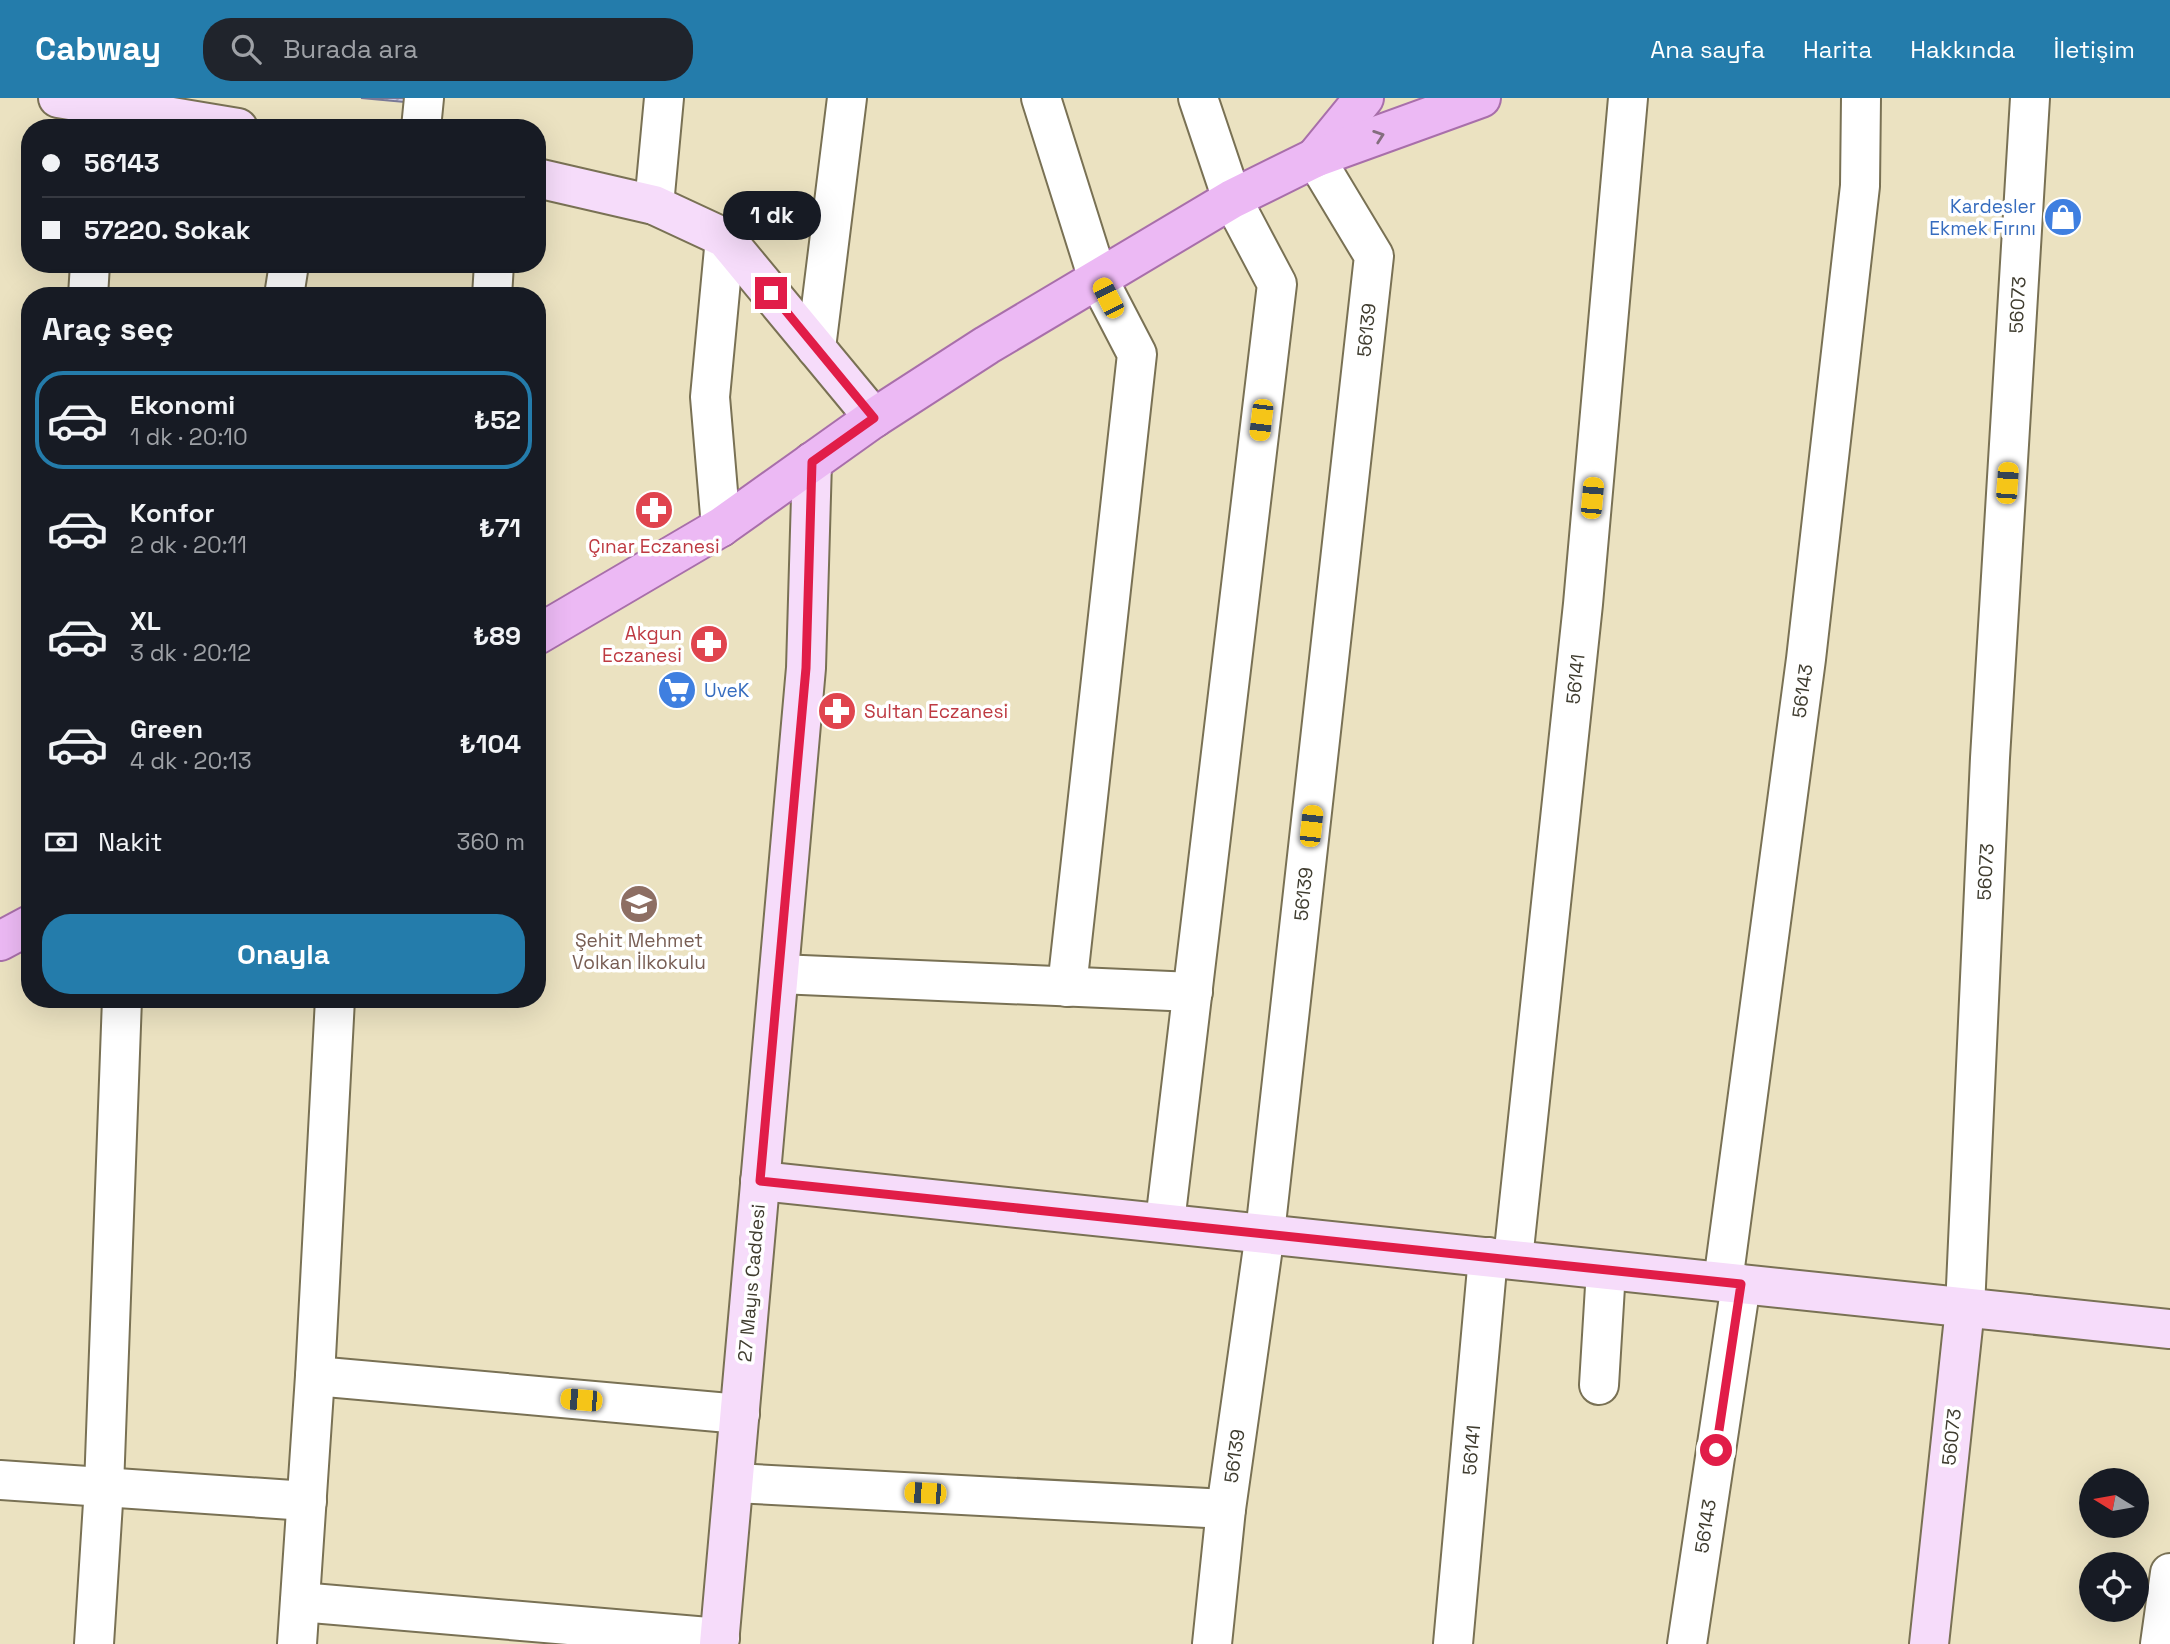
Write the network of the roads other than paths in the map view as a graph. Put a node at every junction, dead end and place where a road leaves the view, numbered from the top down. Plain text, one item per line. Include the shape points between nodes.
1 (58, 98) edge
2 (424, 98) edge
3 (664, 98) edge
4 (847, 98) edge
5 (1041, 98) edge
6 (1198, 98) edge
7 (1364, 98) edge
8 (1481, 98) edge
9 (1628, 98) edge
10 (1861, 98) edge
11 (2030, 98) edge
12 (99, 116) edge
13 (134, 119) edge
14 (422, 119) edge
15 (1315, 159) junction
16 (546, 180) edge
17 (1232, 200) junction
18 (654, 205) junction
19 (725, 238) junction
20 (1098, 279) junction
21 (816, 348) junction
22 (874, 418) junction
23 (812, 462) junction
24 (721, 527) junction
25 (546, 630) edge
26 (21, 930) edge
27 (0, 941) edge
28 (779, 974) junction
29 (1067, 987) junction
30 (1193, 992) junction
31 (122, 1008) edge
32 (335, 1008) edge
33 (760, 1181) junction
34 (1165, 1222) junction
35 (1265, 1233) junction
36 (1501, 1258) junction
37 (1606, 1270) junction
38 (1732, 1283) junction
39 (1965, 1308) junction
40 (2170, 1329) edge
41 (315, 1376) junction
42 (1599, 1385) dead end
43 (740, 1414) junction
44 (0, 1480) edge
45 (734, 1483) junction
46 (104, 1487) junction
47 (307, 1501) junction
48 (1226, 1509) junction
49 (2170, 1573) edge
50 (300, 1601) junction
51 (719, 1641) edge
52 (94, 1644) edge
53 (298, 1644) edge
54 (1212, 1644) edge
55 (1453, 1644) edge
56 (1687, 1644) edge
57 (1929, 1644) edge
58 (2160, 1644) edge

1 - 12 street
2 - 14 street
3 - 18 street
4 - 21 street
5 - 20 street
6 - 17 street
7 - 15 main road
15 -> 8 main road
9 - 36 street, 56141 via 1583,604
10 - 38 street, 56143 via 1860,186
11 - 39 street, 56073 via 1991,744
12 - 13 street
15 - 17 main road
15 - 35 street, 56139 via 1374,257
16 - 18 street
17 - 20 main road
17 - 30 street via 1277,284
18 - 19 street
19 - 21 street
19 - 24 street via 710,397
20 - 22 main road
20 - 29 street via 1137,354
21 - 22 street
22 - 23 main road
23 - 24 main road
23 - 28 street, 27 Mayıs Caddesi via 806,668
24 - 25 main road
26 - 27 main road
28 - 29 street
28 - 33 street, 27 Mayıs Caddesi
29 - 30 street
30 - 34 street
31 - 46 street
32 - 41 street
33 - 34 street
33 - 43 street, 27 Mayıs Caddesi
34 - 35 street
35 - 36 street
35 - 48 street, 56139
36 - 37 street
36 - 55 street, 56141
37 - 38 street
37 - 42 street
38 - 39 street
38 - 56 street, 56143
39 - 40 street
39 - 57 street, 56073
41 - 43 street
41 - 47 street
43 - 45 street, 27 Mayıs Caddesi
44 - 46 street
45 - 48 street
45 - 51 street, 27 Mayıs Caddesi
46 - 47 street
46 - 52 street
47 - 50 street
48 - 54 street, 56139
49 - 58 street
50 - 51 street
50 - 53 street

